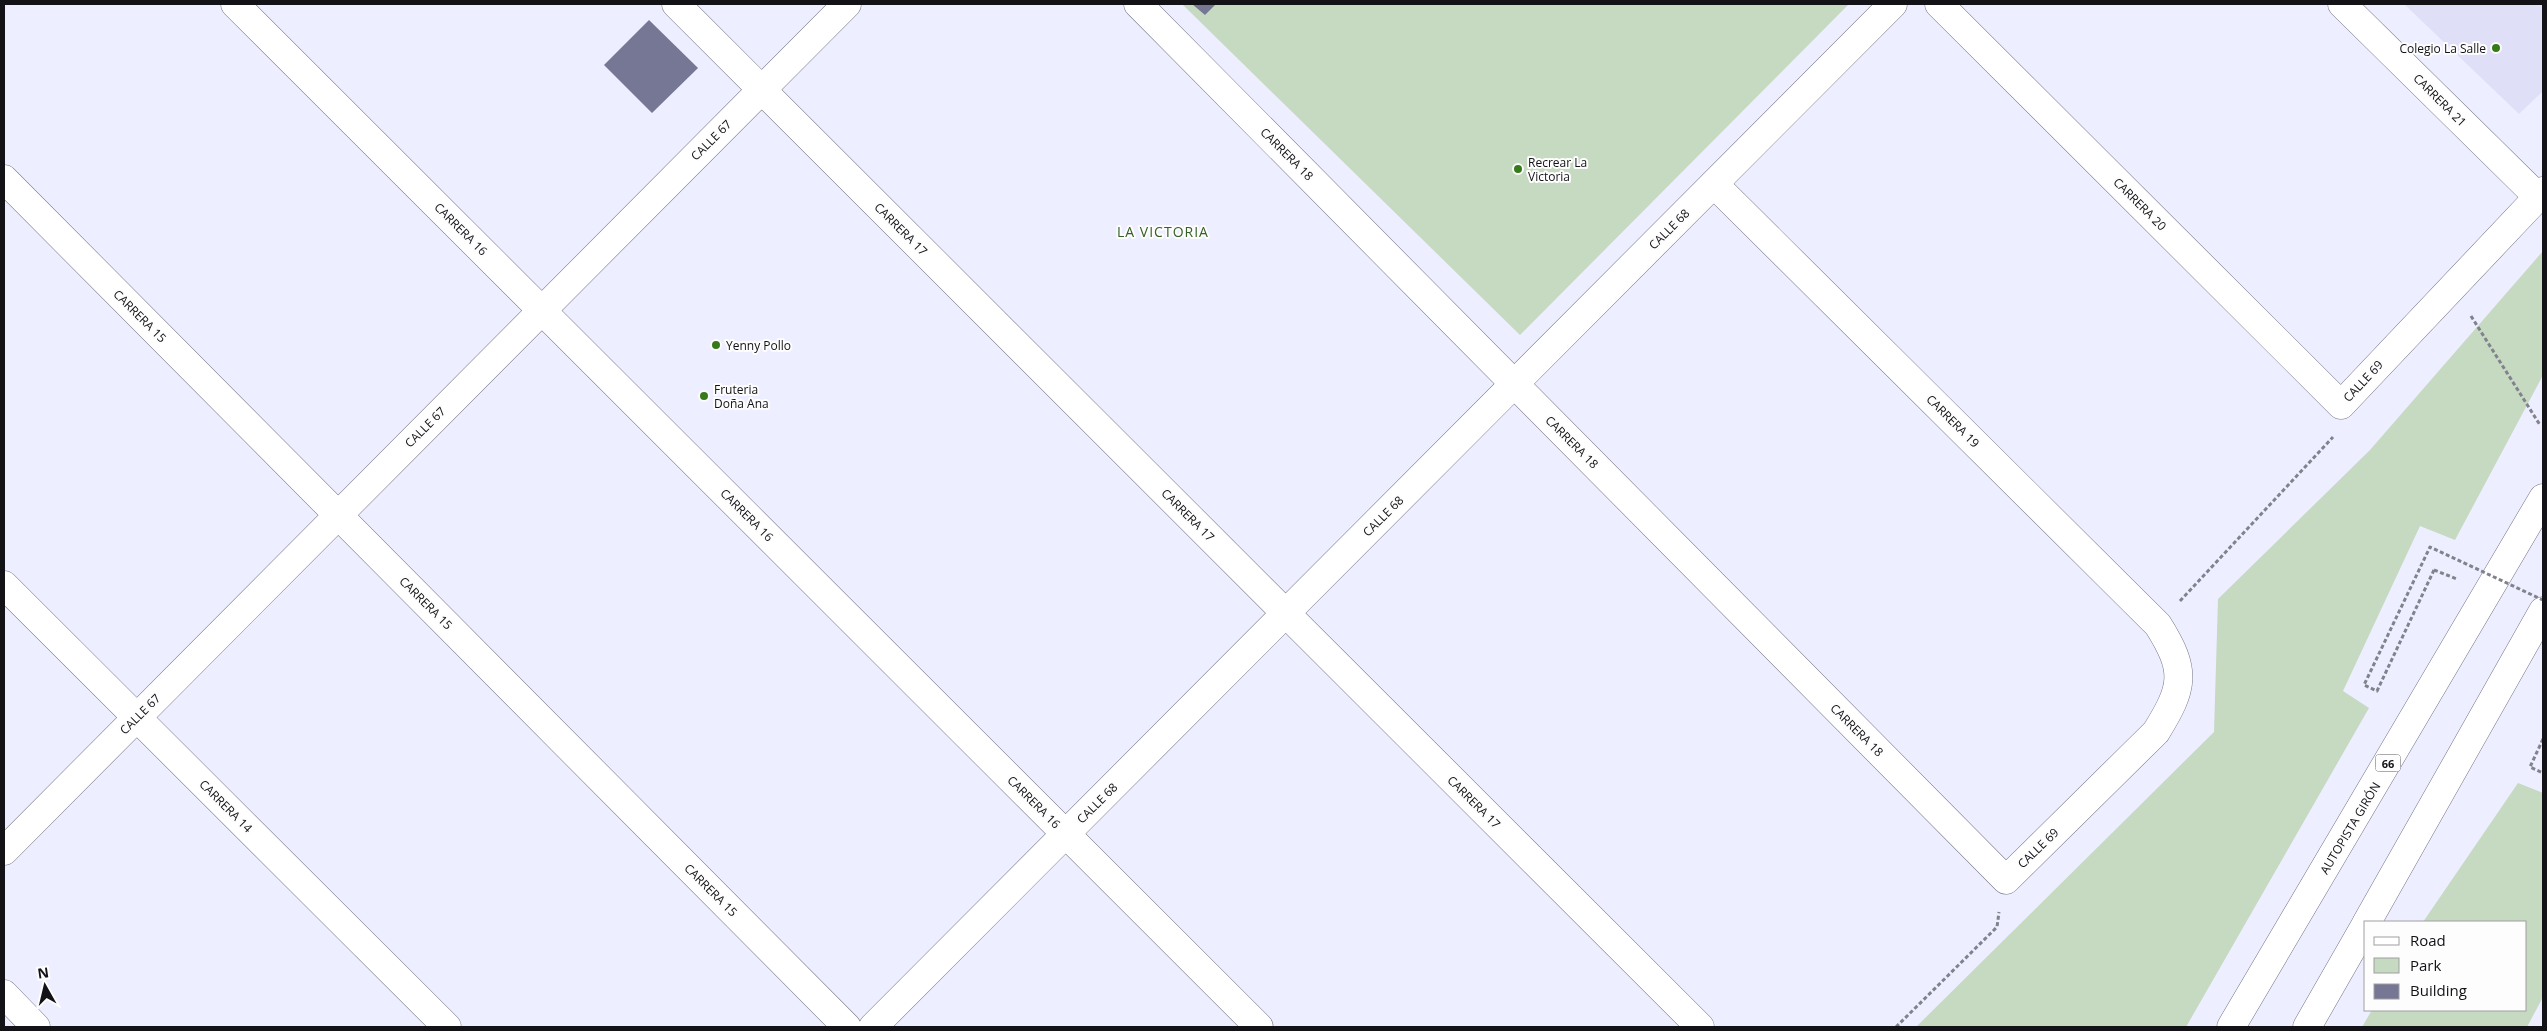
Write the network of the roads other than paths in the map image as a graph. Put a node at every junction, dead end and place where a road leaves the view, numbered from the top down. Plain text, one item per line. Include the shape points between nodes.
1 (235, 4) edge
2 (676, 4) edge
3 (847, 4) edge
4 (1138, 4) edge
5 (1893, 4) edge
6 (1939, 4) edge
7 (2342, 4) edge
8 (762, 90) junction
9 (4, 180) edge
10 (1714, 184) junction
11 (2541, 194) edge
12 (542, 310) junction
13 (1514, 384) junction
14 (2341, 405) joint
15 (2543, 498) edge
16 (338, 514) junction
17 (4, 586) edge
18 (2543, 611) edge
19 (1286, 613) junction
20 (2178, 667) joint
21 (136, 717) junction
22 (1066, 834) junction
23 (4, 850) edge
24 (2006, 880) joint
25 (2367, 921) edge
26 (2364, 927) edge
27 (4, 994) edge
28 (36, 1027) edge
29 (447, 1027) edge
30 (847, 1027) edge
31 (873, 1027) edge
32 (1259, 1027) edge
33 (1700, 1027) edge
34 (2232, 1027) edge
35 (2307, 1027) edge

1 - 12 main road, CARRERA 16
2 - 8 main road, CARRERA 17
3 - 8 main road, CALLE 67
4 - 13 main road, CARRERA 18
5 - 10 main road, CALLE 68
6 - 14 main road, CARRERA 20
7 - 11 main road, CARRERA 21
8 - 12 main road, CALLE 67
8 - 19 main road, CARRERA 17
9 - 16 main road, CARRERA 15
10 - 13 main road, CALLE 68
10 - 20 main road, CARRERA 19 via 2158,625 2172,647
11 - 14 main road, CALLE 69
12 - 16 main road, CALLE 67
12 - 22 main road, CARRERA 16
13 - 19 main road, CALLE 68
13 - 24 main road, CARRERA 18
15 - 34 main road, AUTOPISTA GIRÓN / 66
16 - 21 main road, CALLE 67
16 - 30 main road, CARRERA 15
17 - 21 main road, CARRERA 14
18 - 25 main road
19 - 22 main road, CALLE 68
19 - 33 main road, CARRERA 17
20 - 24 main road, CALLE 69 via 2178,690 2156,732
21 - 23 main road, CALLE 67
21 - 29 main road, CARRERA 14
22 - 31 main road, CALLE 68
22 - 32 main road, CARRERA 16
26 - 35 main road
27 - 28 main road

